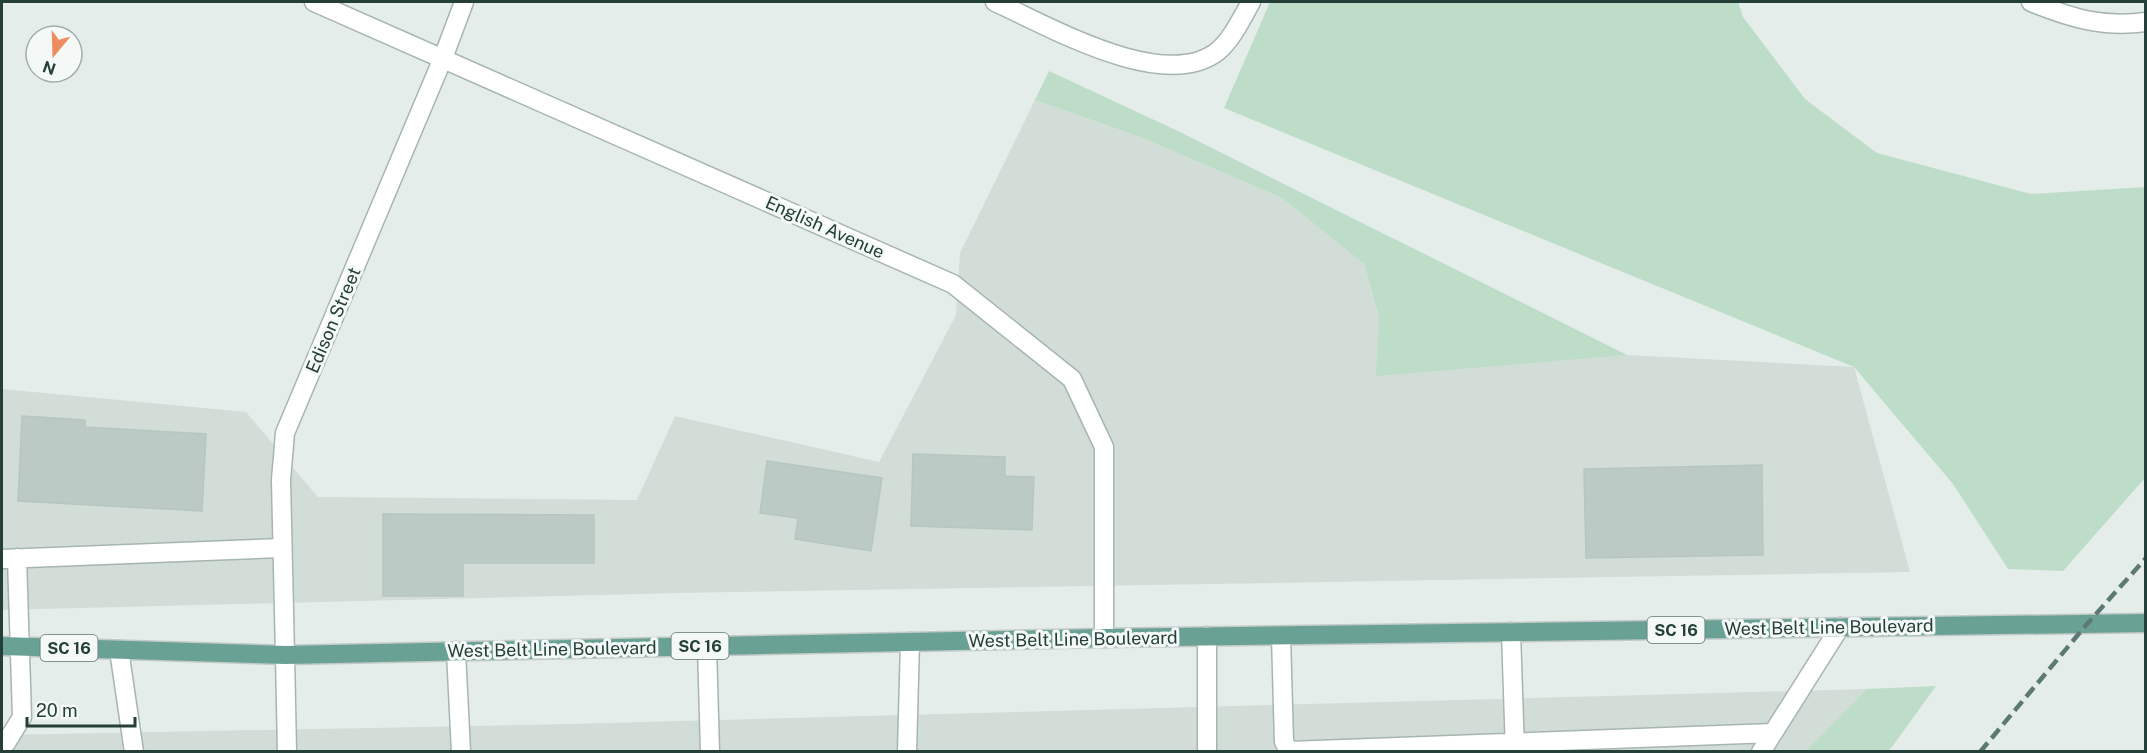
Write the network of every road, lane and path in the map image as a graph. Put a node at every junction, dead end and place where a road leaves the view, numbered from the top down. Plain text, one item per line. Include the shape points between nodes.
1 (314, 2) edge
2 (464, 2) edge
3 (995, 2) edge
4 (1251, 2) edge
5 (2031, 2) edge
6 (2145, 22) edge
7 (443, 58) junction
8 (282, 548) junction
9 (9, 559) edge
10 (2145, 623) edge
11 (1840, 627) junction
12 (1511, 632) junction
13 (1207, 636) junction
14 (1281, 636) junction
15 (1104, 638) junction
16 (910, 642) junction
17 (10, 646) edge
18 (707, 646) junction
19 (119, 650) junction
20 (456, 651) junction
21 (285, 655) junction
22 (1773, 732) junction
23 (2, 747) edge
24 (1515, 747) edge
25 (1289, 751) edge
26 (134, 752) edge
27 (287, 752) edge
28 (461, 752) edge
29 (710, 752) edge
30 (907, 752) edge
31 (1207, 752) edge
32 (1761, 752) edge

1 - 7 street, English Avenue
2 - 7 street, Edison Street
3 - 4 street via 1123,58 1172,64 1189,63 1217,52
5 - 6 street via 2105,25
7 - 8 street, Edison Street via 285,433
7 - 15 street, English Avenue via 953,284 1072,379 1104,447
8 - 9 street
8 - 21 street, Edison Street
9 - 17 street
10 - 11 main road, West Belt Line Boulevard / SC 16
11 - 12 main road, West Belt Line Boulevard / SC 16
11 - 22 street
12 - 14 main road, West Belt Line Boulevard / SC 16
12 - 24 street
13 - 14 main road, West Belt Line Boulevard / SC 16
13 - 15 main road, West Belt Line Boulevard / SC 16
13 - 31 street
14 - 25 street via 1284,742
15 - 16 main road, West Belt Line Boulevard / SC 16
16 - 18 main road, West Belt Line Boulevard / SC 16
16 - 30 street
17 - 19 main road, West Belt Line Boulevard / SC 16
17 - 23 street via 22,717
18 - 20 main road, West Belt Line Boulevard / SC 16
18 - 29 street
19 - 21 main road, West Belt Line Boulevard / SC 16
19 - 26 street
20 - 21 main road, West Belt Line Boulevard / SC 16
20 - 28 street
21 - 27 street, Edison Street
22 - 24 street
22 - 32 street
24 - 25 street

